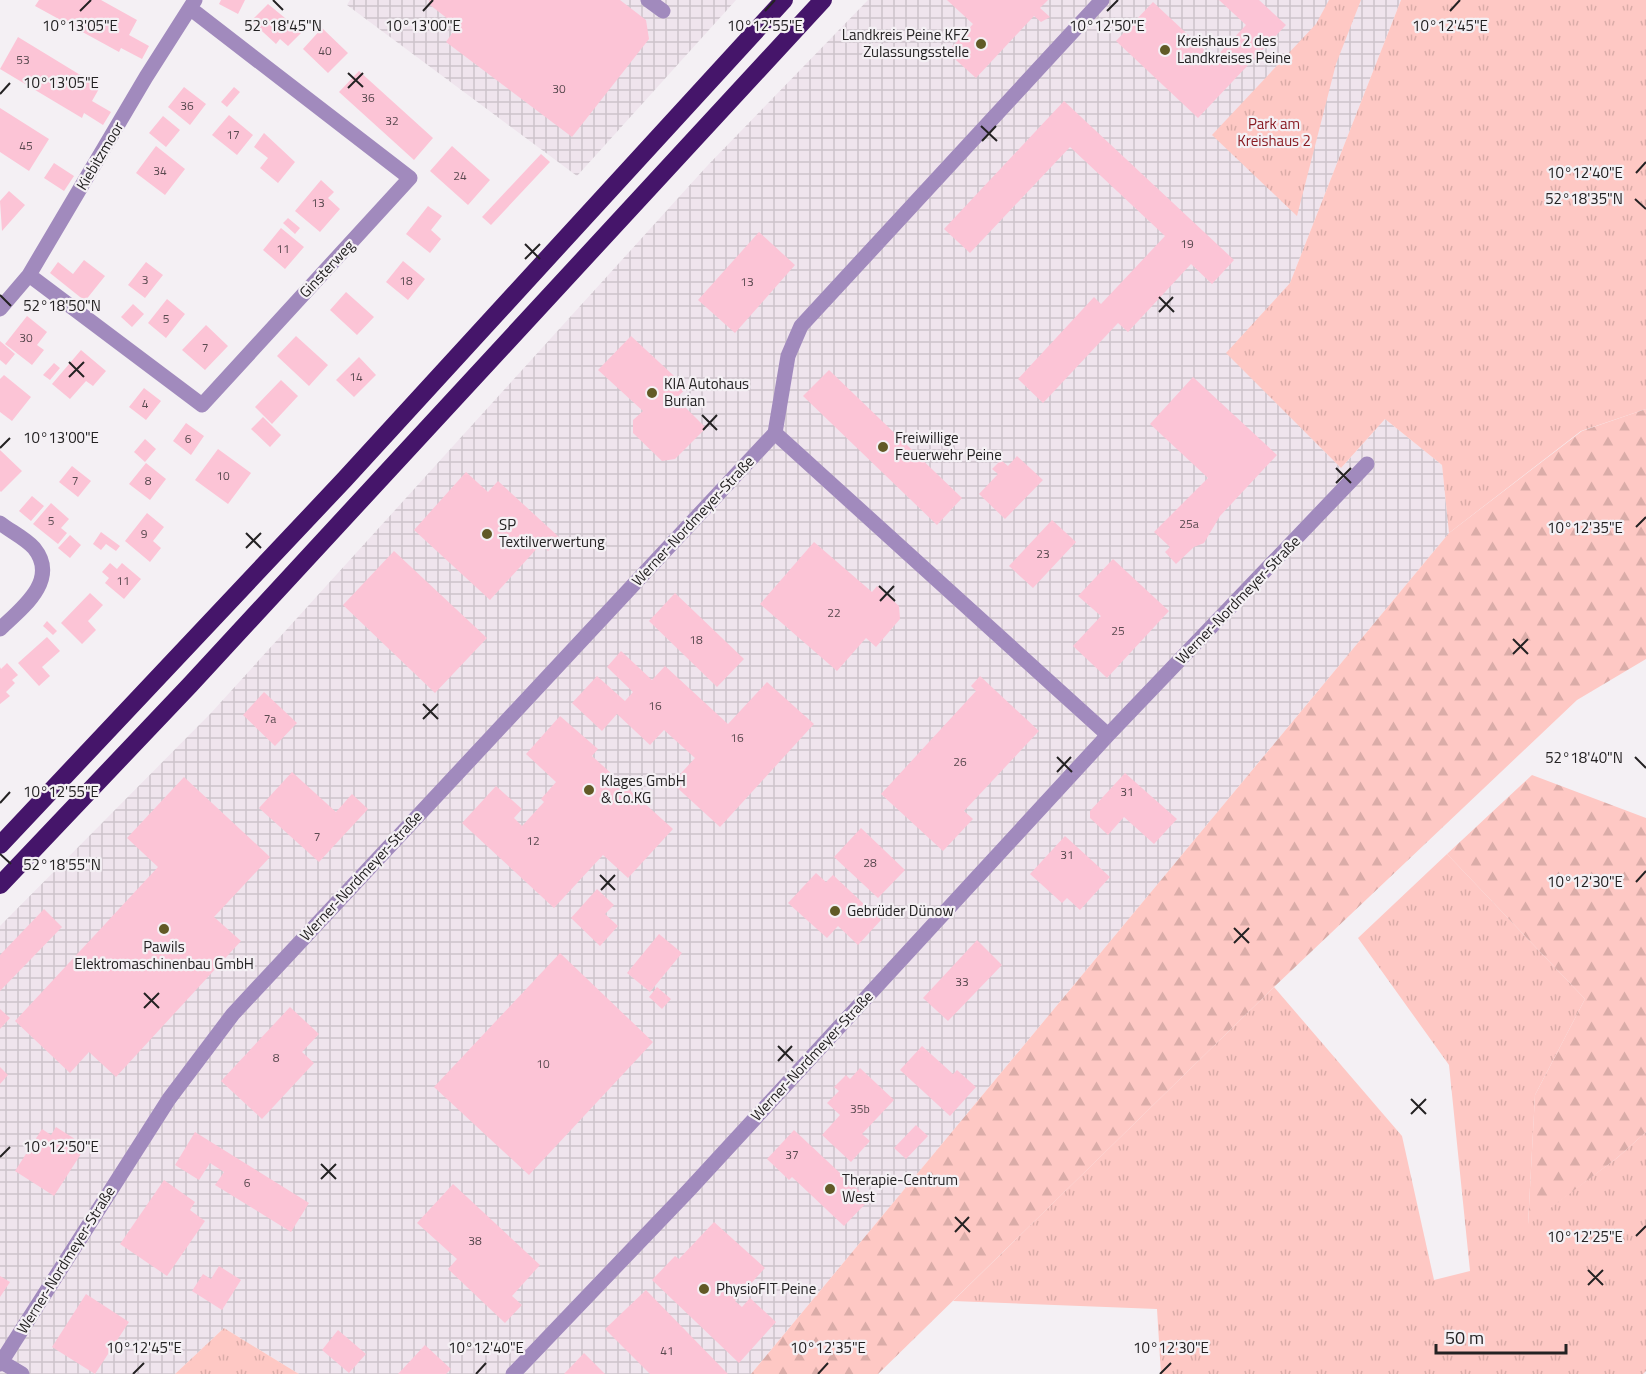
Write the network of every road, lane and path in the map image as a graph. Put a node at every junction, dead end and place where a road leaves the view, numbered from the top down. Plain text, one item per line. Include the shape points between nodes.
1 (648, 0) edge
2 (784, 0) edge
3 (823, 0) edge
4 (1102, 0) edge
5 (193, 5) edge
6 (663, 11) dead end
7 (29, 275) junction
8 (0, 309) edge
9 (775, 433) junction
10 (1367, 464) dead end
11 (0, 523) edge
12 (0, 629) edge
13 (1108, 735) junction
14 (0, 845) edge
15 (0, 885) edge
16 (1, 1362) edge
17 (22, 1374) edge
18 (513, 1374) edge

1 - 6 street
2 - 14 highway via 344,480
3 - 15 highway
4 - 9 street via 801,326 788,356
5 - 7 street, Kiebitzmoor
5 - 7 street, Ginsterweg via 410,178 202,405
7 - 8 street, Kiebitzmoor
9 - 13 street
9 - 16 street, Werner-Nordmeyer-Straße via 233,1014 158,1116
10 - 13 street, Werner-Nordmeyer-Straße
11 - 12 street via 34,549 43,569 37,592
13 - 18 street, Werner-Nordmeyer-Straße via 689,1190
16 - 17 street

